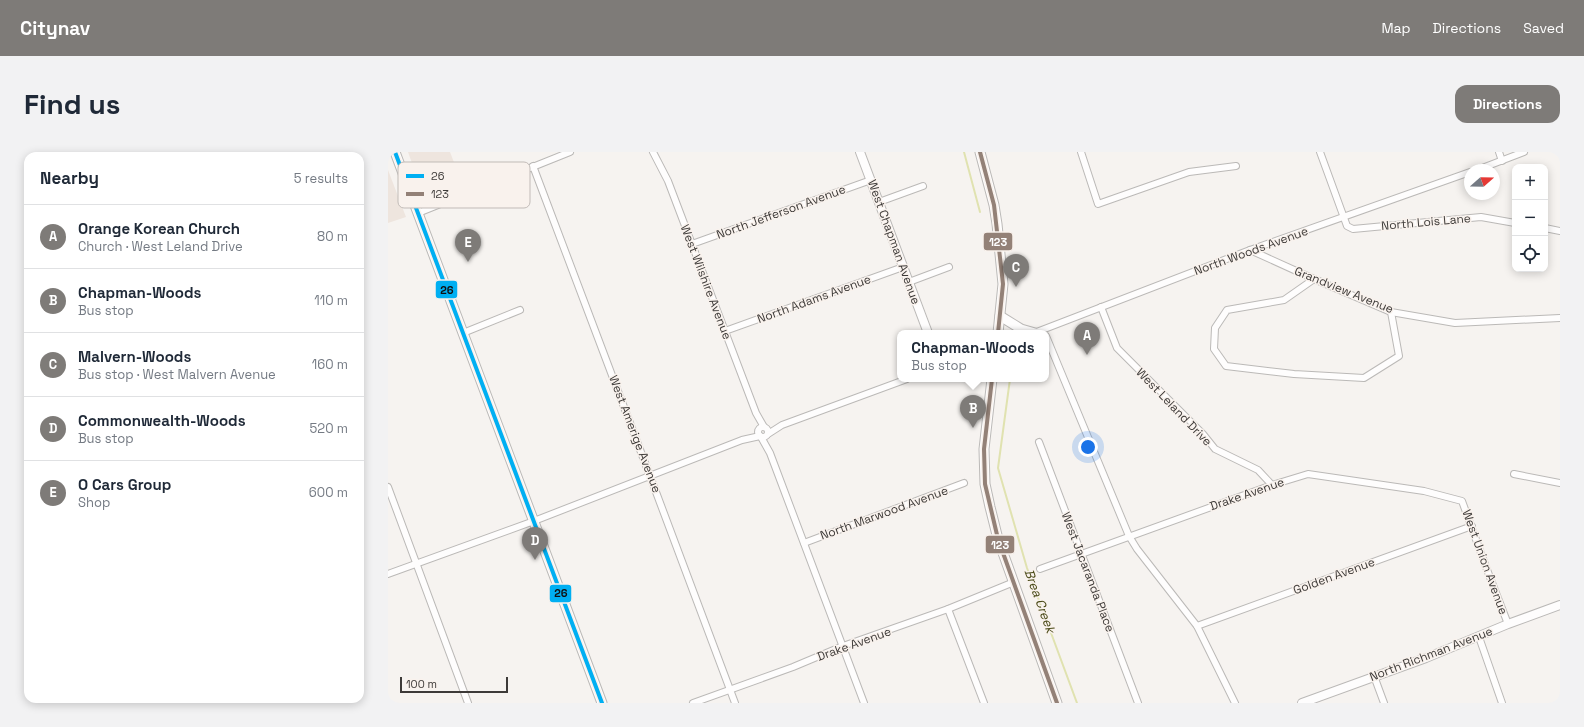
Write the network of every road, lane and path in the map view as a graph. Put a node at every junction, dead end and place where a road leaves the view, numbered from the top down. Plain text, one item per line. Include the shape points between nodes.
1 (395, 152) edge
2 (570, 152) edge
3 (653, 152) edge
4 (860, 152) edge
5 (980, 152) edge
6 (1081, 152) edge
7 (1320, 152) edge
8 (1499, 152) edge
9 (1524, 152) edge
10 (1502, 161) junction
11 (399, 162) edge
12 (1494, 164) edge
13 (533, 166) junction
14 (1236, 166) dead end
15 (530, 167) edge
16 (1464, 174) edge
17 (871, 180) junction
18 (923, 186) dead end
19 (879, 202) junction
20 (416, 208) edge
21 (428, 208) edge
22 (418, 212) junction
23 (1344, 217) junction
24 (1512, 222) edge
25 (1548, 229) edge
26 (1560, 231) edge
27 (692, 244) junction
28 (1250, 250) junction
29 (903, 267) junction
30 (949, 267) dead end
31 (1314, 280) junction
32 (909, 282) junction
33 (1101, 307) junction
34 (520, 310) dead end
35 (1391, 312) junction
36 (1000, 316) junction
37 (1560, 318) edge
38 (927, 330) edge
39 (998, 330) edge
40 (1027, 330) edge
41 (1044, 330) edge
42 (725, 331) junction
43 (463, 333) junction
44 (1049, 343) edge
45 (899, 382) edge
46 (985, 382) edge
47 (992, 382) edge
48 (989, 404) junction
49 (763, 432) junction
50 (1039, 442) dead end
51 (1514, 474) dead end
52 (650, 476) junction
53 (964, 483) dead end
54 (1560, 483) edge
55 (1272, 485) junction
56 (388, 487) edge
57 (1462, 501) joint
58 (534, 521) junction
59 (1472, 526) junction
60 (1129, 536) junction
61 (804, 543) junction
62 (1081, 554) junction
63 (416, 564) junction
64 (1040, 569) dead end
65 (388, 574) edge
66 (1014, 582) junction
67 (1560, 606) edge
68 (948, 609) junction
69 (1508, 624) junction
70 (1197, 626) junction
71 (1478, 637) junction
72 (843, 646) junction
73 (1374, 676) junction
74 (729, 689) junction
75 (468, 703) edge
76 (602, 703) edge
77 (693, 703) edge
78 (735, 703) edge
79 (864, 703) edge
80 (984, 703) edge
81 (1057, 703) edge
82 (1138, 703) edge
83 (1235, 703) edge
84 (1302, 703) edge
85 (1384, 703) edge
86 (1502, 703) edge

1 - 11 main road
2 - 13 street
3 - 27 street, West Wilshire Avenue via 668,181
4 - 17 street, West Chapman Avenue
5 - 36 main road via 996,218 1002,284
6 - 14 street via 1098,204 1189,172
7 - 23 street
8 - 10 street
9 - 10 street
10 - 12 street
13 - 15 street
13 - 52 street, West Amerige Avenue
16 - 23 street, North Woods Avenue
17 - 19 street, West Chapman Avenue
17 - 27 street, North Jefferson Avenue
18 - 19 street
19 - 29 street, West Chapman Avenue
20 - 22 main road
21 - 22 street
22 - 43 main road
23 - 24 street, North Lois Lane via 1347,226 1353,229 1481,217
23 - 28 street, North Woods Avenue
25 - 26 street
27 - 42 street, West Wilshire Avenue
28 - 31 street, Grandview Avenue
28 - 33 street, North Woods Avenue
29 - 32 street, West Chapman Avenue
29 - 42 street, North Adams Avenue
30 - 32 street
31 - 35 street, Grandview Avenue
31 - 35 street via 1284,300 1227,310 1215,328 1214,349 1226,366 1294,374 1364,378 1399,356
32 - 38 street, West Chapman Avenue
33 - 41 street, North Woods Avenue
33 - 55 street, West Leland Drive via 1117,348 1215,449 1258,470
34 - 43 street
35 - 37 street, Grandview Avenue via 1455,323
36 - 39 main road
36 - 40 main road
42 - 49 street, West Wilshire Avenue
43 - 58 main road
44 - 60 street
45 - 49 street
46 - 48 main road
47 - 48 main road
48 - 66 main road via 984,449 985,484 996,534
49 - 52 street
49 - 61 street, West Wilshire Avenue
50 - 62 street, West Jacaranda Place
51 - 54 street
52 - 58 street
52 - 74 street, West Amerige Avenue
53 - 61 street, North Marwood Avenue
55 - 57 street, Drake Avenue via 1308,474 1424,491
55 - 60 street, Drake Avenue
56 - 63 street
57 - 59 street, West Union Avenue
58 - 63 street
58 - 76 main road
59 - 69 street, West Union Avenue
59 - 70 street, Golden Avenue
60 - 62 street, Drake Avenue
60 - 70 street
61 - 72 street, West Wilshire Avenue
62 - 64 street, Drake Avenue
62 - 82 street, West Jacaranda Place
63 - 65 street
63 - 75 street
66 - 68 street, Drake Avenue
66 - 81 main road
67 - 69 street, North Richman Avenue
68 - 72 street, Drake Avenue
68 - 80 street
69 - 71 street, North Richman Avenue
70 - 83 street
71 - 73 street, North Richman Avenue
71 - 86 street
72 - 74 street, Drake Avenue via 793,667
72 - 79 street, West Wilshire Avenue
73 - 84 street, North Richman Avenue
73 - 85 street
74 - 77 street, Drake Avenue
74 - 78 street, West Amerige Avenue

